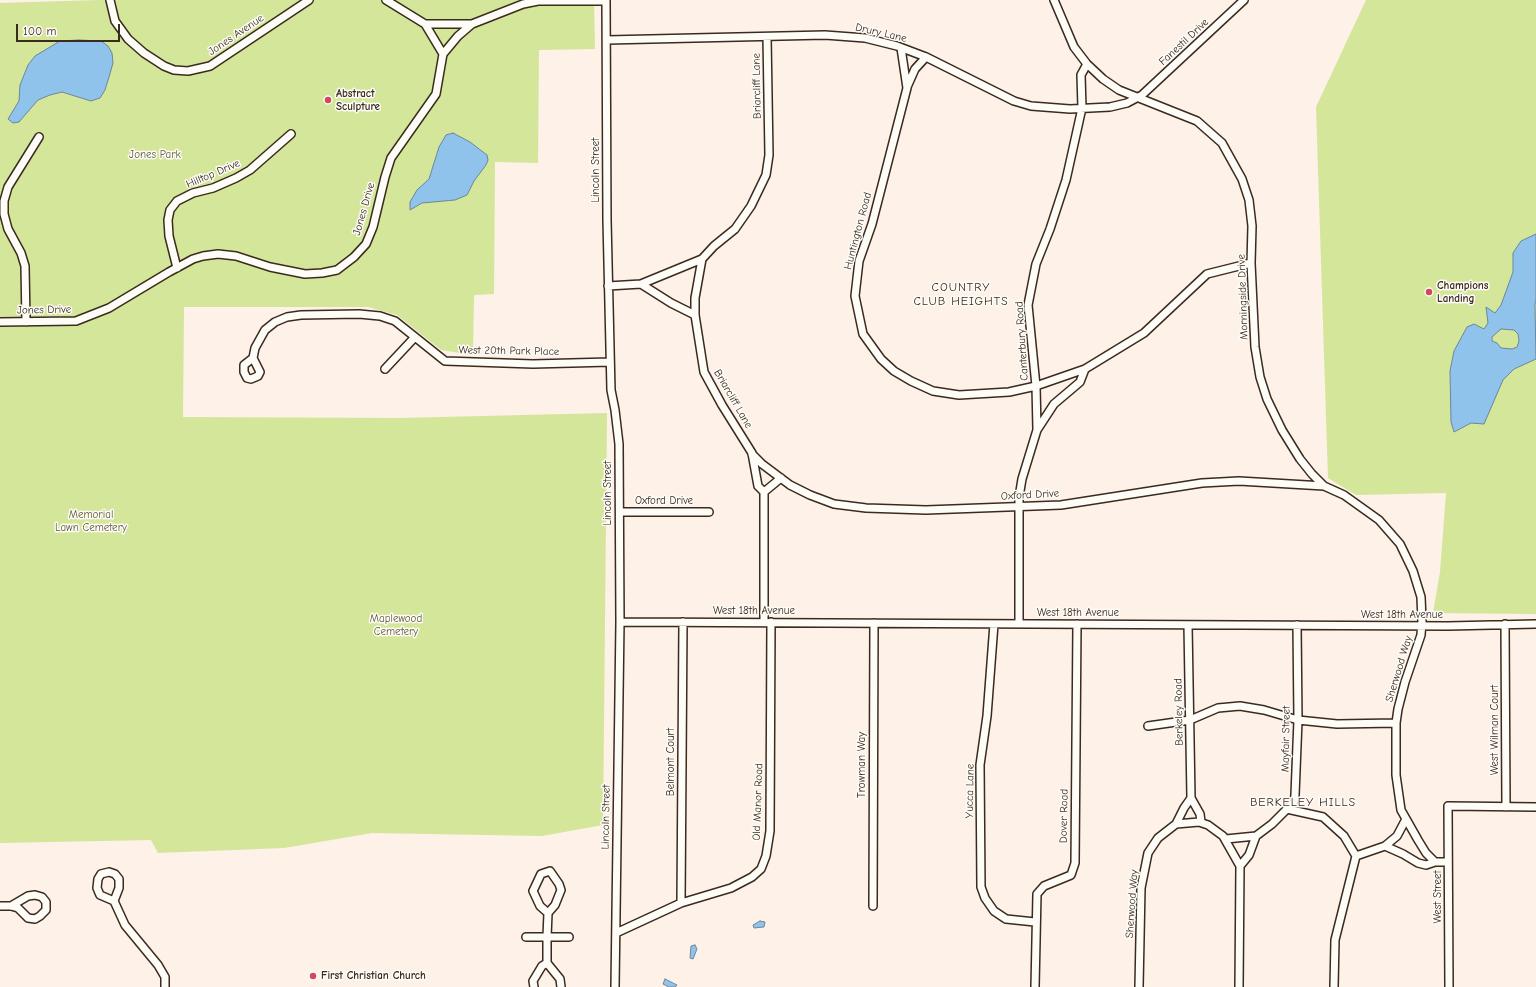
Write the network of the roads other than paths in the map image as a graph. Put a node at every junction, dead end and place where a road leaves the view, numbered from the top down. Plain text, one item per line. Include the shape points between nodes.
1 (110, 0) edge
2 (309, 0) edge
3 (386, 0) edge
4 (606, 0) edge
5 (1054, 0) edge
6 (1244, 0) edge
7 (425, 24) junction
8 (472, 24) junction
9 (767, 37) junction
10 (607, 40) junction
11 (901, 48) junction
12 (443, 54) junction
13 (926, 57) junction
14 (1087, 64) junction
15 (907, 88) junction
16 (1137, 98) junction
17 (1082, 108) junction
18 (291, 134) dead end
19 (39, 137) dead end
20 (702, 259) junction
21 (1251, 263) junction
22 (177, 268) junction
23 (641, 284) junction
24 (608, 286) junction
25 (694, 315) junction
26 (0, 322) edge
27 (26, 322) junction
28 (415, 337) junction
29 (253, 358) dead end
30 (610, 362) junction
31 (385, 369) dead end
32 (1085, 369) junction
33 (1036, 386) junction
34 (1037, 430) junction
35 (752, 453) junction
36 (781, 478) junction
37 (1324, 486) junction
38 (764, 492) junction
39 (1018, 508) junction
40 (620, 512) junction
41 (709, 512) dead end
42 (620, 622) junction
43 (683, 622) junction
44 (768, 622) junction
45 (874, 623) junction
46 (994, 624) junction
47 (1019, 624) junction
48 (1077, 624) junction
49 (1505, 624) junction
50 (1536, 624) edge
51 (1188, 625) junction
52 (1297, 625) junction
53 (1422, 626) junction
54 (1190, 720) junction
55 (1298, 720) junction
56 (1396, 723) junction
57 (1148, 726) dead end
58 (1192, 798) junction
59 (1506, 807) junction
60 (1536, 807) edge
61 (1287, 809) junction
62 (1406, 819) junction
63 (1201, 822) junction
64 (1176, 824) junction
65 (1256, 836) junction
66 (1226, 839) junction
67 (1385, 846) junction
68 (1356, 856) junction
69 (1435, 862) junction
70 (1448, 862) junction
71 (1240, 866) junction
72 (114, 901) dead end
73 (681, 903) junction
74 (0, 906) edge
75 (11, 906) junction
76 (873, 906) dead end
77 (548, 914) junction
78 (1036, 922) junction
79 (616, 933) junction
80 (526, 937) dead end
81 (547, 937) junction
82 (569, 937) dead end
83 (547, 963) junction
84 (165, 987) edge
85 (534, 987) edge
86 (561, 987) edge
87 (615, 987) edge
88 (1035, 987) edge
89 (1139, 987) edge
90 (1238, 987) edge
91 (1334, 987) edge
92 (1449, 987) edge

1 - 2 street, Jones Avenue via 115,21 128,39 164,66 188,71 210,66
3 - 7 street
4 - 8 street, Jones Drive via 538,1 523,4
4 - 10 street, Lincoln Street
5 - 14 street, Morningside Drive via 1074,47
6 - 16 street, Fanestil Drive
7 - 8 street
7 - 12 street
8 - 12 street, Jones Drive
9 - 10 street, Drury Lane
9 - 11 street, Drury Lane via 824,35 865,38
9 - 20 street, Briarcliff Lane via 769,155 766,175 751,206 735,229
10 - 24 street, Lincoln Street
11 - 13 street, Drury Lane
11 - 15 street, Huntington Road
12 - 22 street, Jones Drive via 436,94 391,158 373,226 366,244 354,257 337,270 322,273 305,274 218,254 193,259
13 - 15 street via 915,69
13 - 17 street, Drury Lane via 1014,101 1032,106
14 - 16 street, Morningside Drive via 1103,79
14 - 17 street, Canterbury Road via 1080,82
15 - 33 street, Huntington Road via 872,224 859,261 855,296 863,334 881,359 894,371 933,391 959,395 1008,392
16 - 17 street, Drury Lane via 1110,106
16 - 21 street, Morningside Drive via 1197,121 1222,143 1242,179 1249,200 1252,226
17 - 33 street, Canterbury Road via 1066,180 1032,278 1028,305
18 - 22 street, Hilltop Drive via 250,170 213,188 193,193 177,201 170,210 168,220
19 - 27 street via 8,187 4,201 8,229 25,266
20 - 23 street
20 - 25 street, Briarcliff Lane
21 - 32 street, Huntington Road via 1207,274 1144,333
21 - 37 street, Morningside Drive via 1256,347 1260,377 1267,399 1300,459
22 - 27 street, Jones Drive via 109,308 76,321
23 - 24 street
23 - 25 street
24 - 30 street, Lincoln Street
25 - 35 street, Briarcliff Lane via 704,372
26 - 27 street, Jones Drive
28 - 29 street, West 20th Park Place via 395,321 380,316 301,315 275,322 265,330 255,348
28 - 30 street, West 20th Park Place via 445,361
28 - 31 street
30 - 40 street, Lincoln Street via 610,390 619,444
32 - 33 street, Huntington Road
32 - 34 street via 1080,382 1054,404
33 - 34 street, Canterbury Road
34 - 39 street, Canterbury Road via 1022,479
35 - 36 street, Oxford Drive
35 - 38 street, Briarcliff Lane via 758,486
36 - 38 street
36 - 39 street, Oxford Drive via 810,495 834,504 926,510
37 - 39 street, Oxford Drive via 1256,481 1202,483 1061,505
37 - 53 street, Morningside Drive via 1344,495 1379,520 1400,544 1413,570 1420,597
38 - 44 street, Briarcliff Lane
39 - 47 street, Canterbury Road
40 - 41 street, Oxford Drive
40 - 42 street, Lincoln Street
42 - 43 street, West 18th Avenue
42 - 79 street, Lincoln Street
43 - 44 street, West 18th Avenue
43 - 73 street, Belmont Court
44 - 45 street, West 18th Avenue
44 - 73 street, Old Manor Road via 770,831 766,856 760,869 752,877 731,888
45 - 46 street, West 18th Avenue
45 - 76 street, Trowman Way
46 - 47 street, West 18th Avenue
46 - 78 street, Yucca Lane via 987,716 980,765 981,887 994,911 1006,919
47 - 48 street, West 18th Avenue
48 - 51 street, West 18th Avenue
48 - 78 street, Dover Road via 1075,863 1071,875 1044,886 1037,894
49 - 50 street, West 18th Avenue
49 - 53 street, West 18th Avenue
49 - 59 street, West Wilman Court
51 - 52 street, West 18th Avenue
51 - 54 street, Berkeley Road
52 - 53 street, West 18th Avenue
52 - 55 street, Mayfair Street
53 - 56 street, Sherwood Way
54 - 55 street via 1218,708 1240,706
54 - 57 street
54 - 58 street, Berkeley Road
55 - 56 street via 1337,724
55 - 61 street, Mayfair Street via 1295,795 1294,802
56 - 62 street, Sherwood Way via 1396,776 1401,810
58 - 63 street, Berkeley Road
58 - 64 street
59 - 60 street
59 - 70 street, West Street via 1448,806
61 - 65 street, Mayfair Street
61 - 68 street via 1323,817 1344,836
62 - 67 street via 1397,836
62 - 69 street, Sherwood Way via 1426,853
63 - 64 street
63 - 66 street
64 - 89 street, Sherwood Way via 1158,838 1148,853 1144,867 1141,888
65 - 66 street
65 - 71 street via 1249,855
66 - 71 street
67 - 68 street
67 - 69 street via 1418,863 1426,865
68 - 91 street via 1335,940
69 - 70 street
70 - 92 street, West Street
71 - 90 street
72 - 84 street via 125,925 158,965 165,977
73 - 79 street, Old Manor Road
74 - 75 street
75 - 75 street via 18,908 28,918 35,919 46,910 46,902 42,897 35,895 28,896
77 - 77 street via 561,890 560,884 550,872 541,874 533,891 540,906
77 - 81 street
78 - 88 street, Dover Road
79 - 87 street, Lincoln Street
80 - 81 street
81 - 82 street
81 - 83 street
83 - 85 street via 542,966 533,981
83 - 86 street via 560,979

